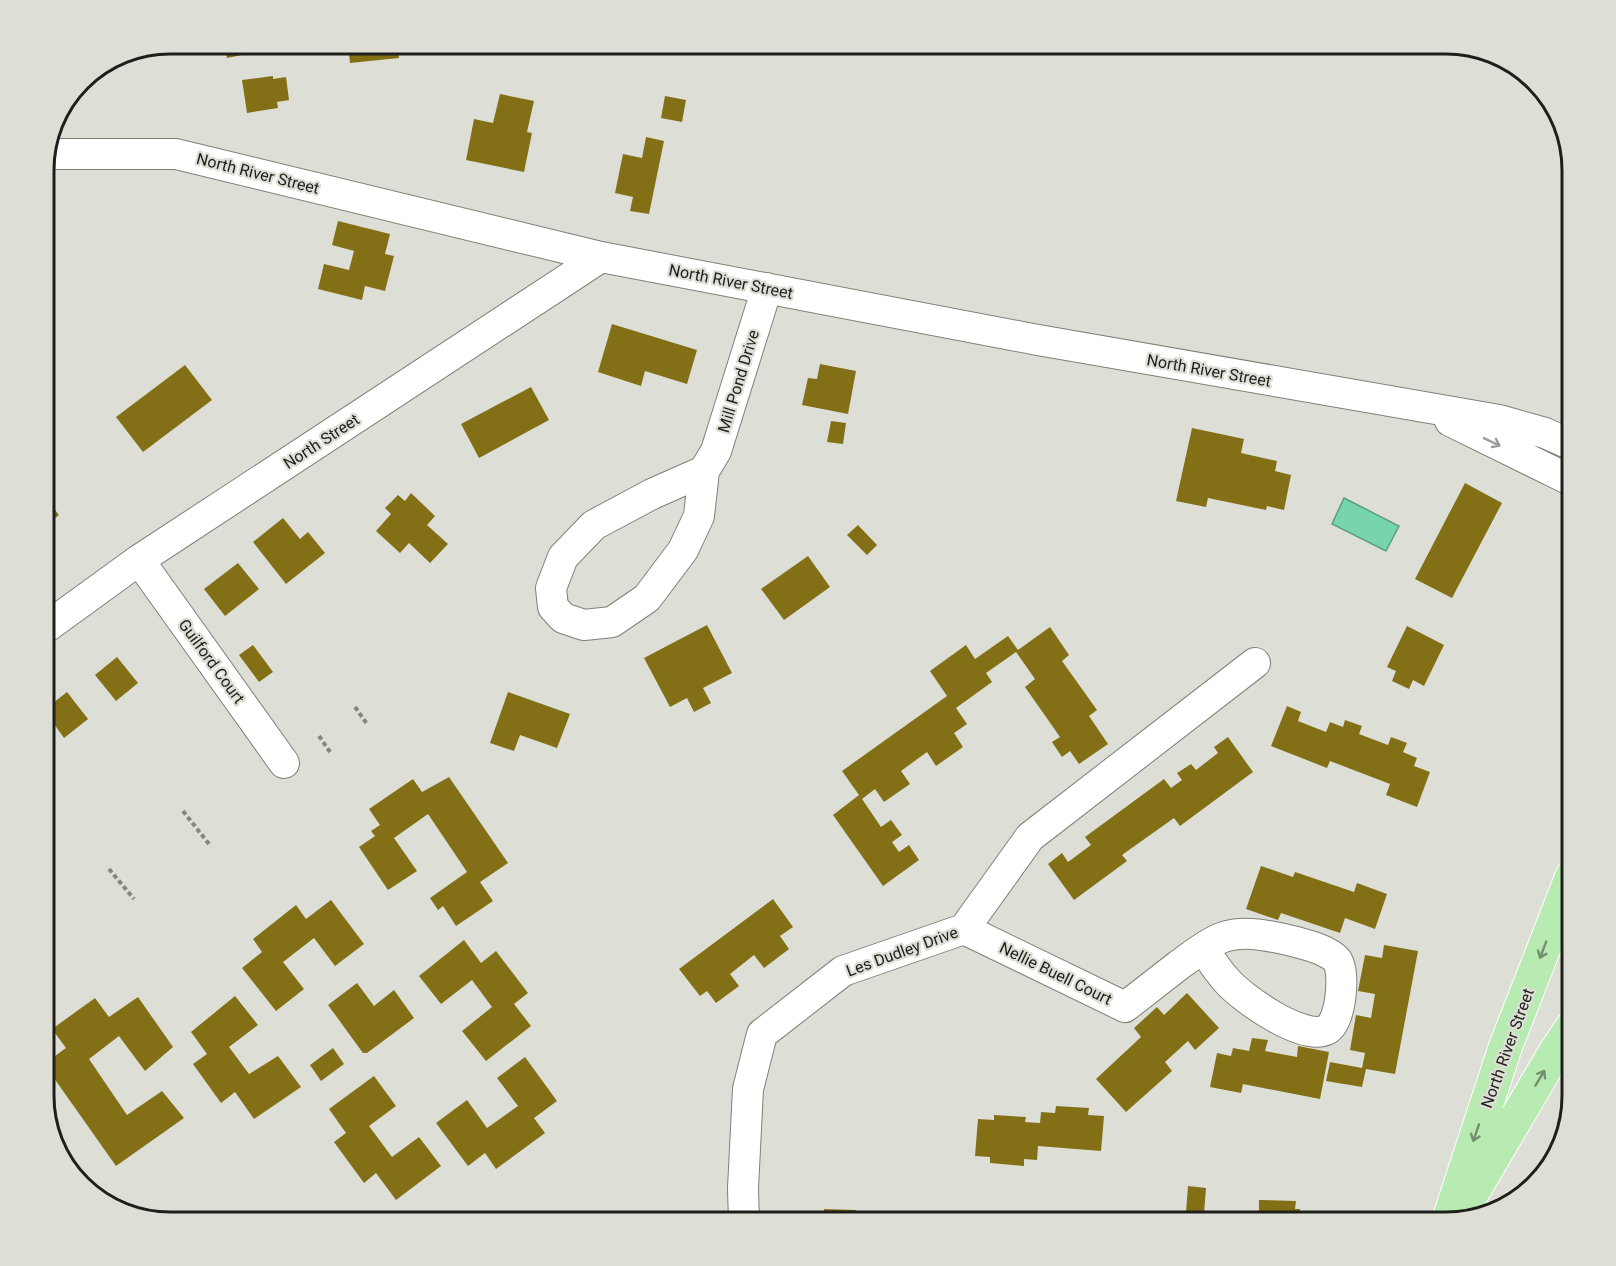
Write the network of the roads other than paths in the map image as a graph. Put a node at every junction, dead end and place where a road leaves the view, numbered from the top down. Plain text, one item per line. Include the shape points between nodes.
1 (55, 154) edge
2 (602, 257) junction
3 (767, 288) junction
4 (1420, 407) junction
5 (1562, 441) edge
6 (704, 471) junction
7 (1562, 477) edge
8 (139, 560) junction
9 (54, 622) edge
10 (1255, 663) dead end
11 (284, 763) dead end
12 (1562, 902) edge
13 (964, 929) junction
14 (1203, 948) dead end
15 (1562, 1041) edge
16 (1463, 1211) edge
17 (744, 1212) edge
18 (1451, 1212) edge

1 - 2 street, North River Street via 176,154
2 - 3 street, North River Street
2 - 8 street, North Street
3 - 4 street, North River Street
3 - 6 street, Mill Pond Drive via 716,451
4 - 5 street, North River Street via 1520,425
4 -> 7 street, North River Street
6 - 6 street, Mill Pond Drive via 594,525 562,557 551,588 554,607 563,618 584,625 612,622 647,598 683,550 699,516
8 - 9 street, North Street
8 - 11 street, Guilford Court
10 - 13 street, Les Dudley Drive via 1030,837
12 -> 18 main road, North River Street via 1505,1048
13 - 14 street, Nellie Buell Court via 1125,1007
13 - 17 street, Les Dudley Drive via 843,971 762,1034 748,1089
16 -> 15 main road, North River Street

